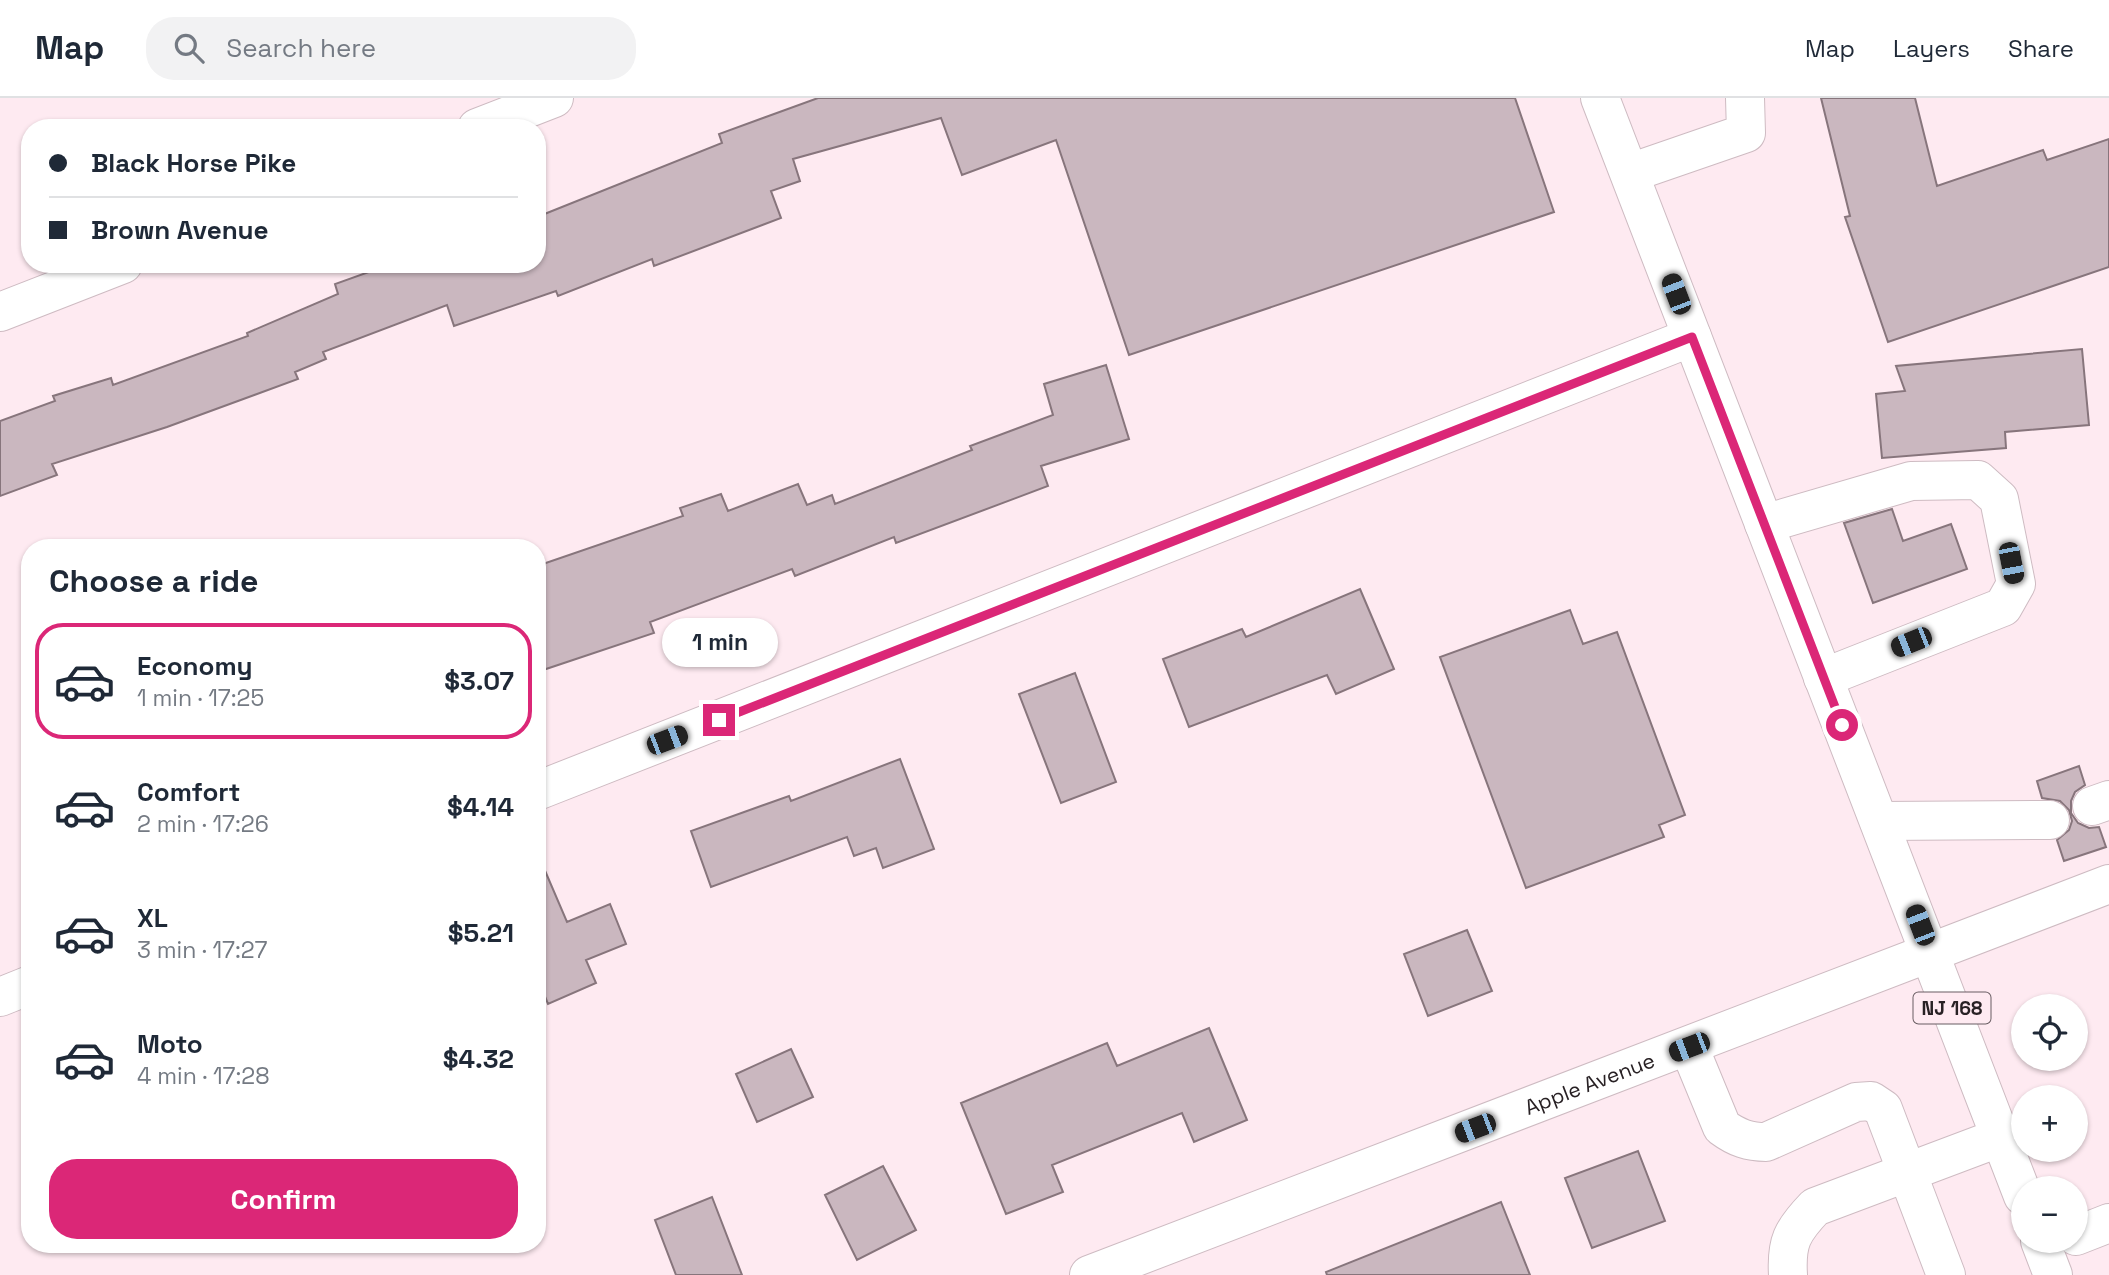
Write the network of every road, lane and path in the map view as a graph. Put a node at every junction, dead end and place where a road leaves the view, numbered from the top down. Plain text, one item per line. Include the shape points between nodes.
1 (554, 98) edge
2 (1601, 98) edge
3 (1745, 98) edge
4 (500, 119) edge
5 (1630, 173) junction
6 (100, 273) edge
7 (0, 312) edge
8 (1692, 337) junction
9 (1764, 524) junction
10 (1823, 678) junction
11 (546, 787) edge
12 (2050, 820) dead end
13 (1879, 821) junction
14 (2109, 884) edge
15 (1930, 951) junction
16 (21, 988) edge
17 (0, 996) edge
18 (1689, 1047) junction
19 (2001, 1137) junction
20 (1906, 1170) junction
21 (2016, 1176) edge
22 (2109, 1223) edge
23 (2088, 1233) edge
24 (1089, 1275) edge
25 (1788, 1275) edge
26 (1946, 1275) edge

1 - 4 street
2 - 5 street, NJ 168
3 - 5 street via 1746,133
5 - 8 street, NJ 168
6 - 7 street
8 - 9 street, NJ 168
8 - 11 street
9 - 10 street, NJ 168
9 - 10 street via 1912,481 1978,480 1999,499 2016,584 2003,607
10 - 13 street, NJ 168
12 - 13 street
13 - 15 street, NJ 168
14 - 15 street, Apple Avenue
15 - 18 street, Apple Avenue
15 - 19 street, NJ 168
16 - 17 street
18 - 20 street via 1722,1127 1734,1136 1766,1142 1856,1102 1871,1101 1883,1109
18 - 24 street, Apple Avenue
19 - 20 street
19 - 21 street, NJ 168
20 - 25 street via 1815,1207 1794,1228 1787,1254
20 - 26 street
22 - 23 street

